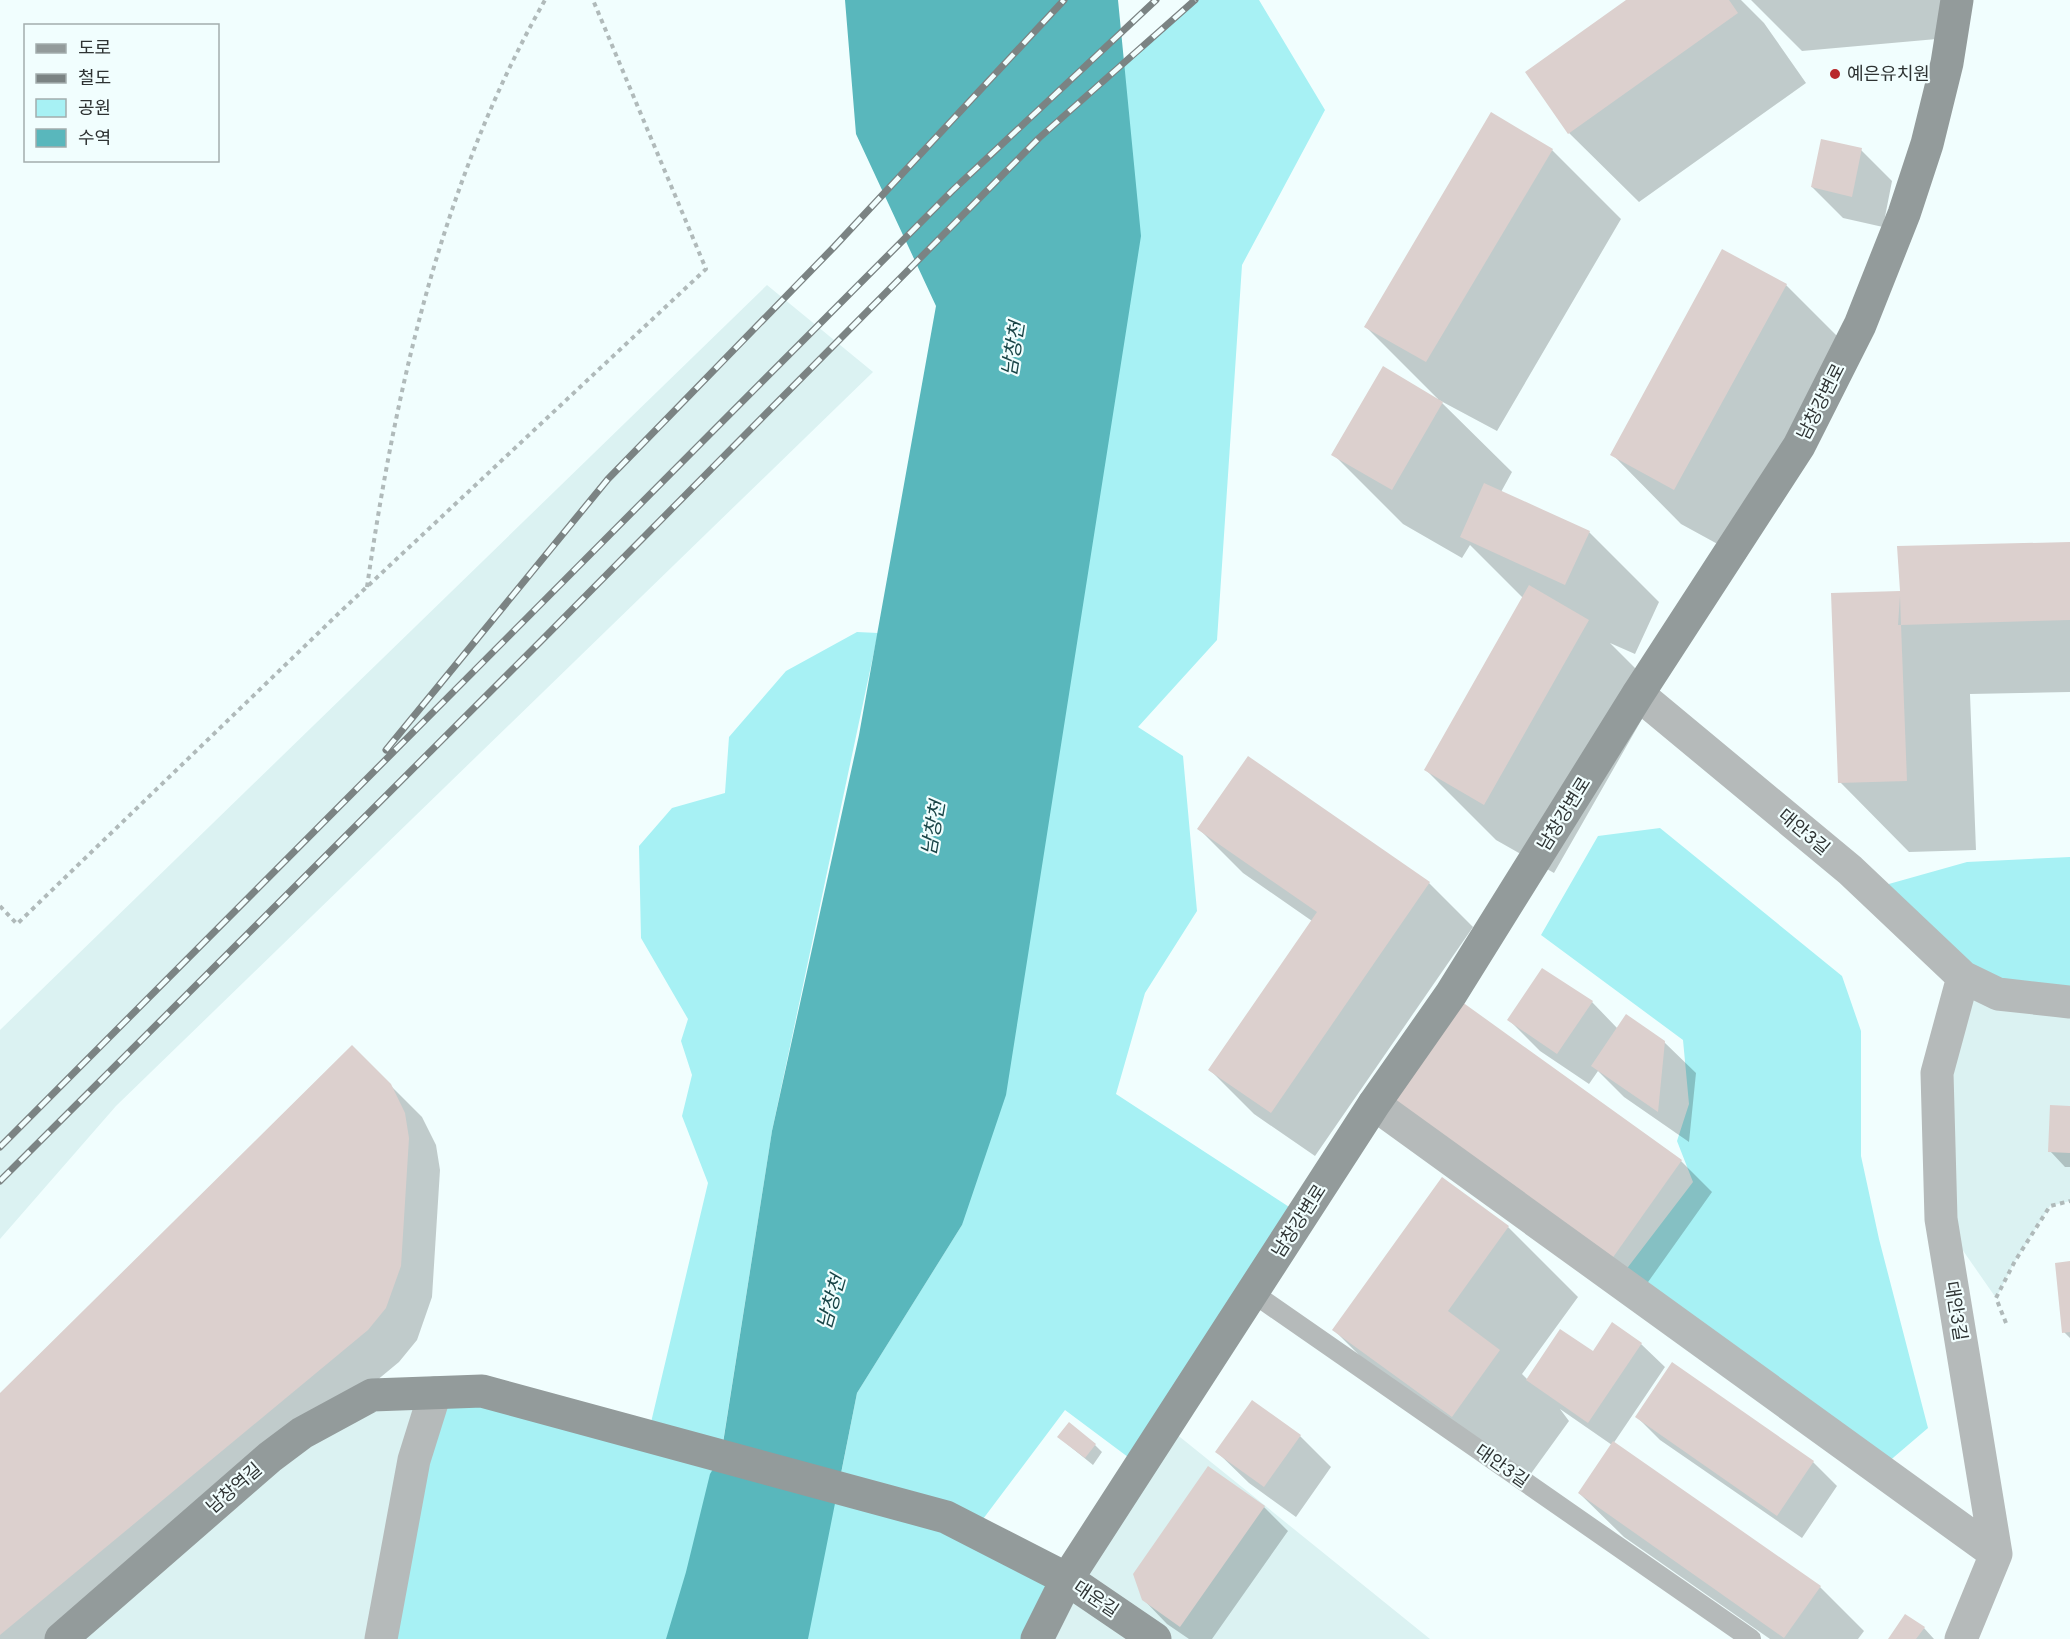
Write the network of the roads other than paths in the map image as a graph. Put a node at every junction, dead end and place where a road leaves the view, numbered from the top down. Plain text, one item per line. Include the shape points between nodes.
1 (1957, 0) edge
2 (1638, 694) junction
3 (1963, 977) junction
4 (2070, 1002) edge
5 (1374, 1104) junction
6 (1253, 1293) junction
7 (435, 1392) junction
8 (1996, 1554) junction
9 (1066, 1579) junction
10 (61, 1639) edge
11 (381, 1639) edge
12 (1037, 1639) edge
13 (1155, 1639) edge
14 (1751, 1639) edge
15 (1961, 1639) edge

1 - 2 street, 남창강변로 via 1947,63 1927,144 1860,325 1799,446
2 - 3 street, 대안3길 via 1850,870
2 - 5 street, 남창강변로 via 1451,994
3 - 4 street, 대안3길 via 1998,994
3 - 8 street, 대안3길 via 1937,1073 1941,1219
5 - 6 street, 남창강변로
5 - 8 street
6 - 9 street, 남창강변로
6 - 14 lane, 대안3길
7 - 9 street, 남창역길 via 482,1391 946,1517
7 - 10 street, 남창역길 via 372,1395 302,1433
7 - 11 street via 414,1460
8 - 15 street
9 - 12 street, 남창강변로
9 - 13 street, 대운길

